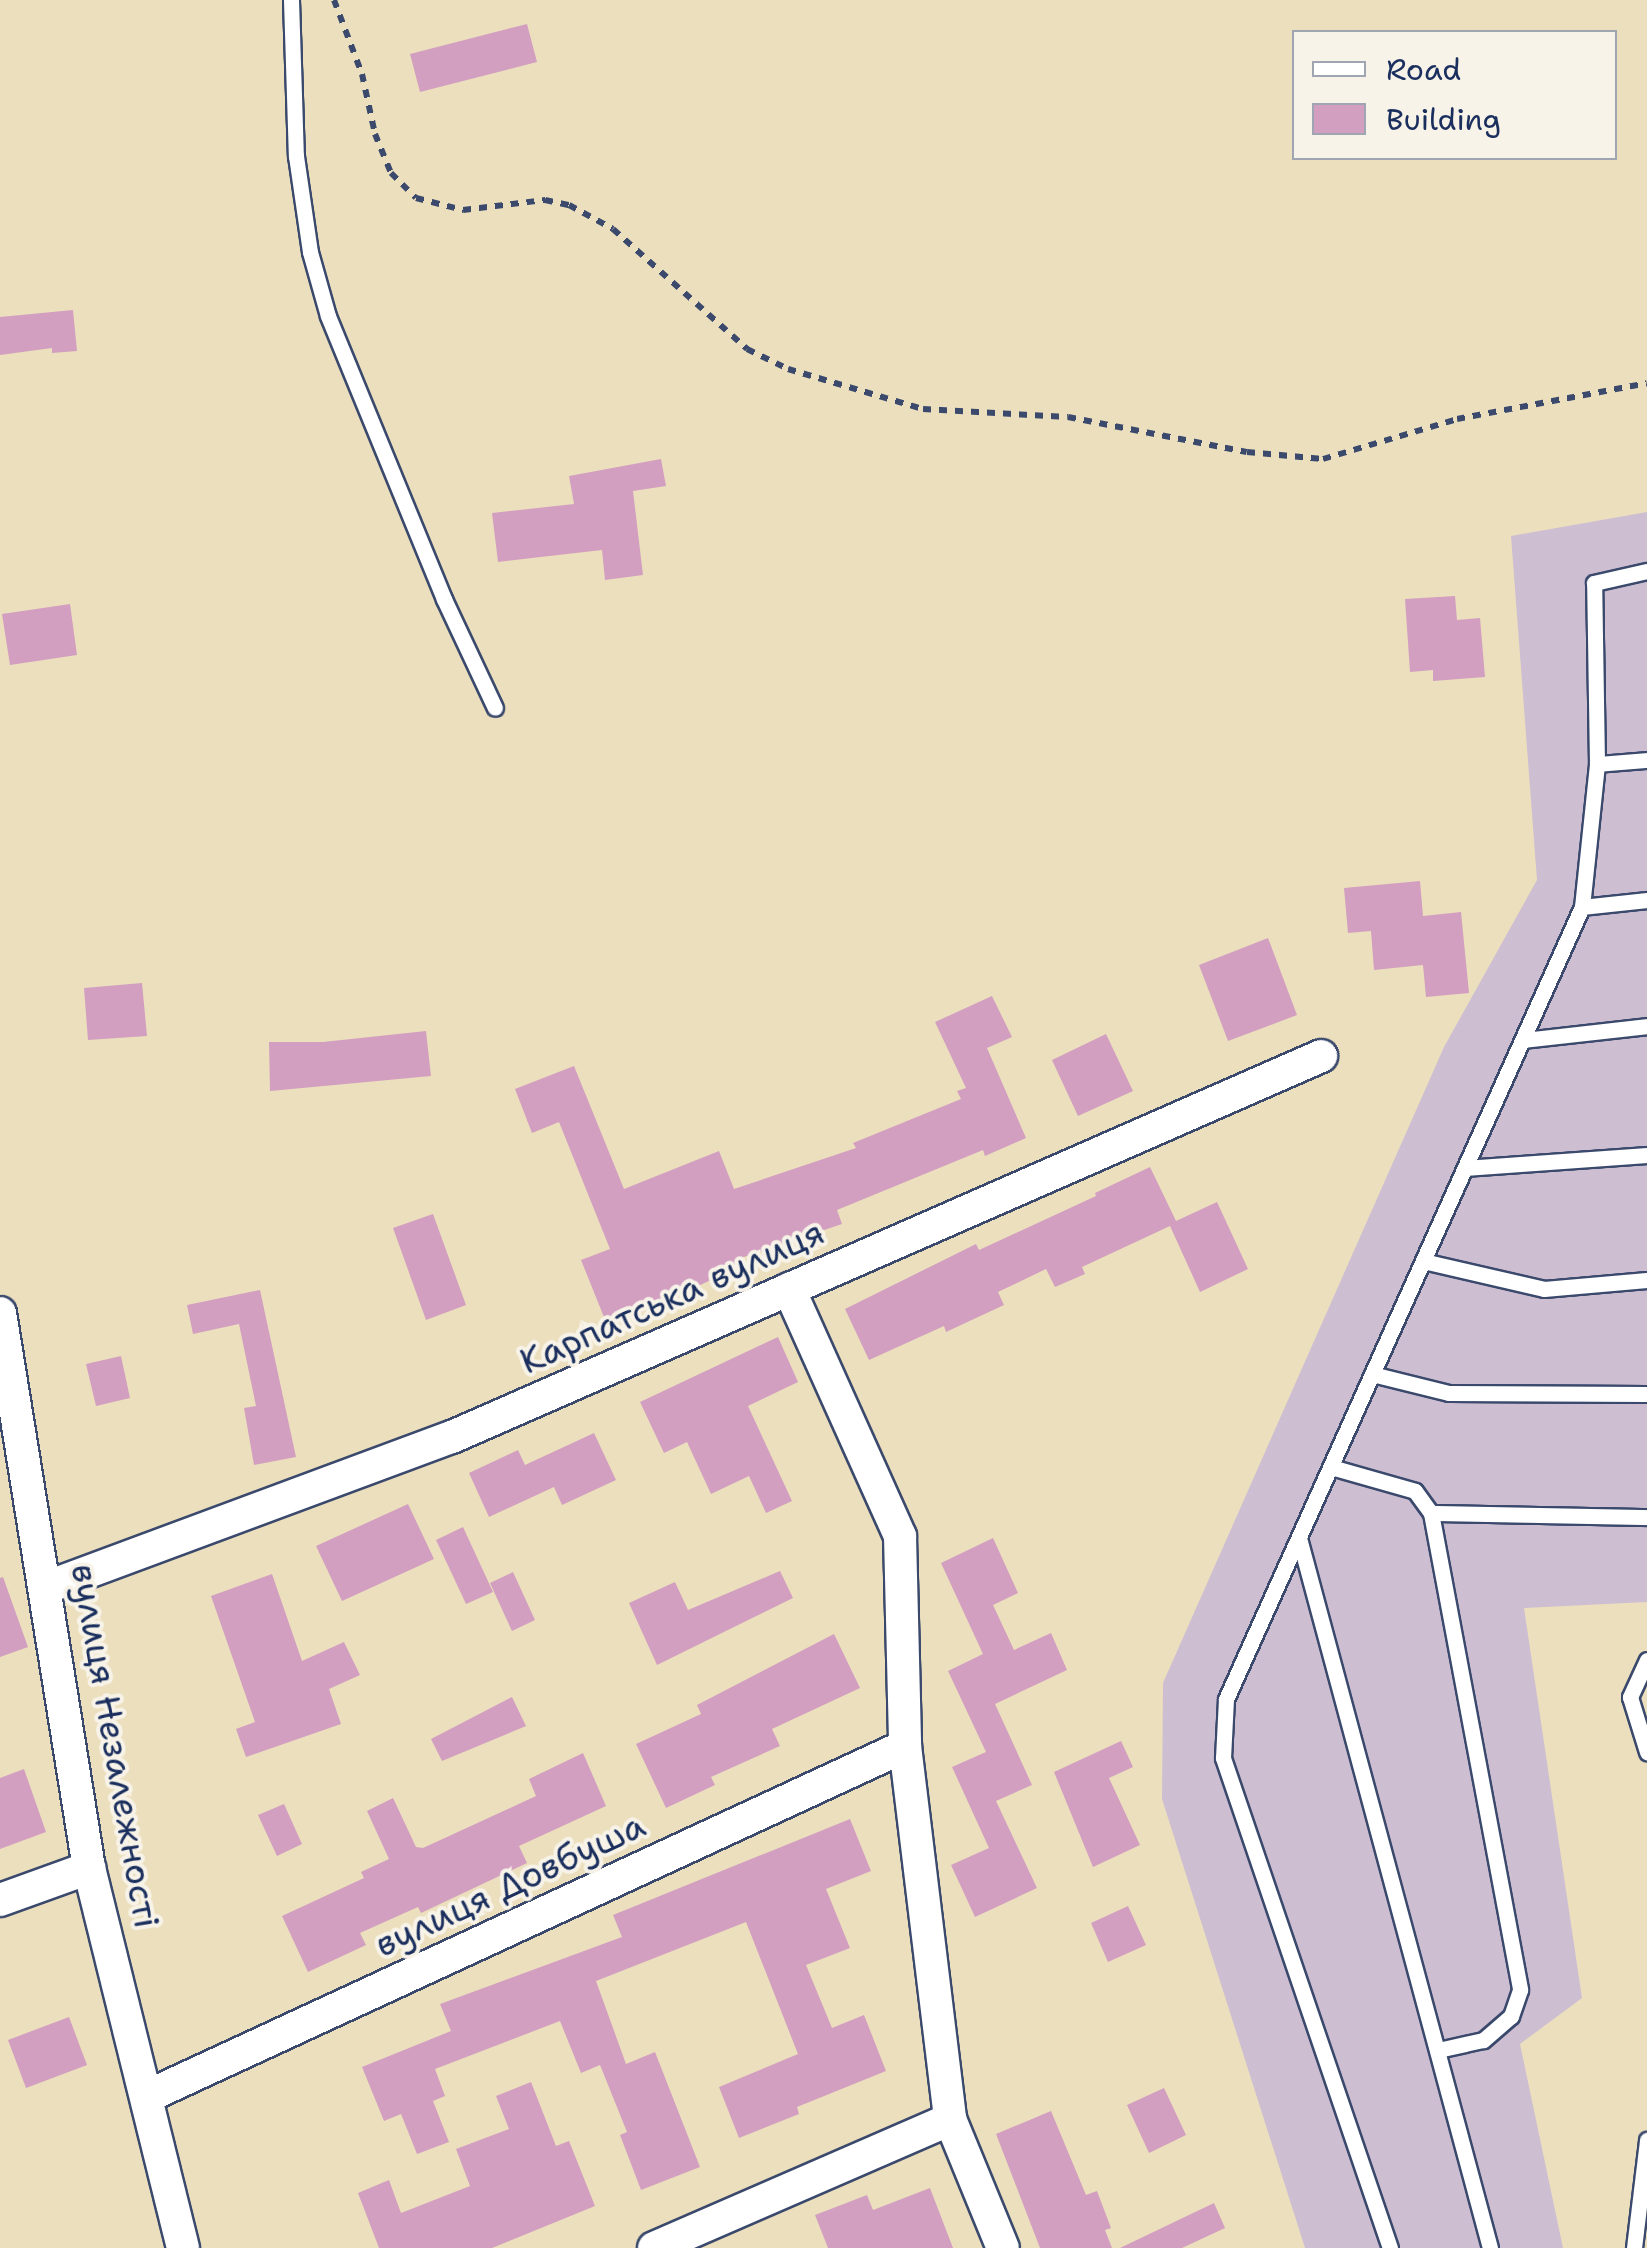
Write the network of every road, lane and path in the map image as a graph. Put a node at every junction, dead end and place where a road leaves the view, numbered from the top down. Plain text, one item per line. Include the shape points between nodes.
1 (291, 0) edge
2 (334, 0) edge
3 (1647, 383) edge
4 (1647, 571) edge
5 (495, 708) dead end
6 (1647, 760) edge
7 (1597, 764) junction
8 (1647, 900) edge
9 (1582, 907) junction
10 (1647, 1026) edge
11 (1522, 1040) junction
12 (1321, 1056) dead end
13 (1647, 1155) edge
14 (1465, 1168) junction
15 (1423, 1261) junction
16 (1647, 1280) edge
17 (790, 1289) junction
18 (2, 1333) edge
19 (1372, 1374) junction
20 (1647, 1394) edge
21 (1331, 1467) junction
22 (1432, 1512) junction
23 (1647, 1517) edge
24 (1299, 1538) junction
25 (45, 1588) junction
26 (1647, 1660) edge
27 (905, 1746) junction
28 (1647, 1752) edge
29 (90, 1868) junction
30 (0, 1900) edge
31 (1438, 2050) junction
32 (148, 2096) junction
33 (950, 2119) junction
34 (1647, 2140) edge
35 (182, 2248) edge
36 (654, 2248) edge
37 (1002, 2248) edge
38 (1390, 2248) edge
39 (1490, 2248) edge
40 (1634, 2248) edge

1 - 5 lane via 296,156 314,268 437,582
2 - 3 path via 391,173 416,198 463,210 546,200 569,205 613,229 747,350 923,409 1068,417 1247,452 1323,459 1458,418
4 - 7 lane via 1594,583
6 - 7 lane
7 - 9 lane
8 - 9 lane
9 - 11 lane
10 - 11 lane
11 - 14 lane
12 - 17 street, Карпатська вулиця
13 - 14 lane
14 - 15 lane
15 - 16 lane via 1544,1289
15 - 19 lane
17 - 25 street, Карпатська вулиця via 452,1437
17 - 27 street via 900,1536
18 - 25 street, вулиця Незалежності
19 - 20 lane via 1449,1393
19 - 21 lane
21 - 22 lane via 1415,1491
21 - 24 lane
22 - 23 lane
22 - 31 lane via 1520,1990 1511,2016 1484,2040
24 - 31 lane
24 - 38 lane via 1226,1700 1224,1758
25 - 29 street, вулиця Незалежності
26 - 28 lane via 1630,1697
27 - 32 street, вулиця Довбуша
27 - 33 street
29 - 30 street
29 - 32 street, вулиця Незалежності
31 - 39 lane
32 - 35 street, вулиця Незалежності
33 - 36 street
33 - 37 street
34 - 40 lane

